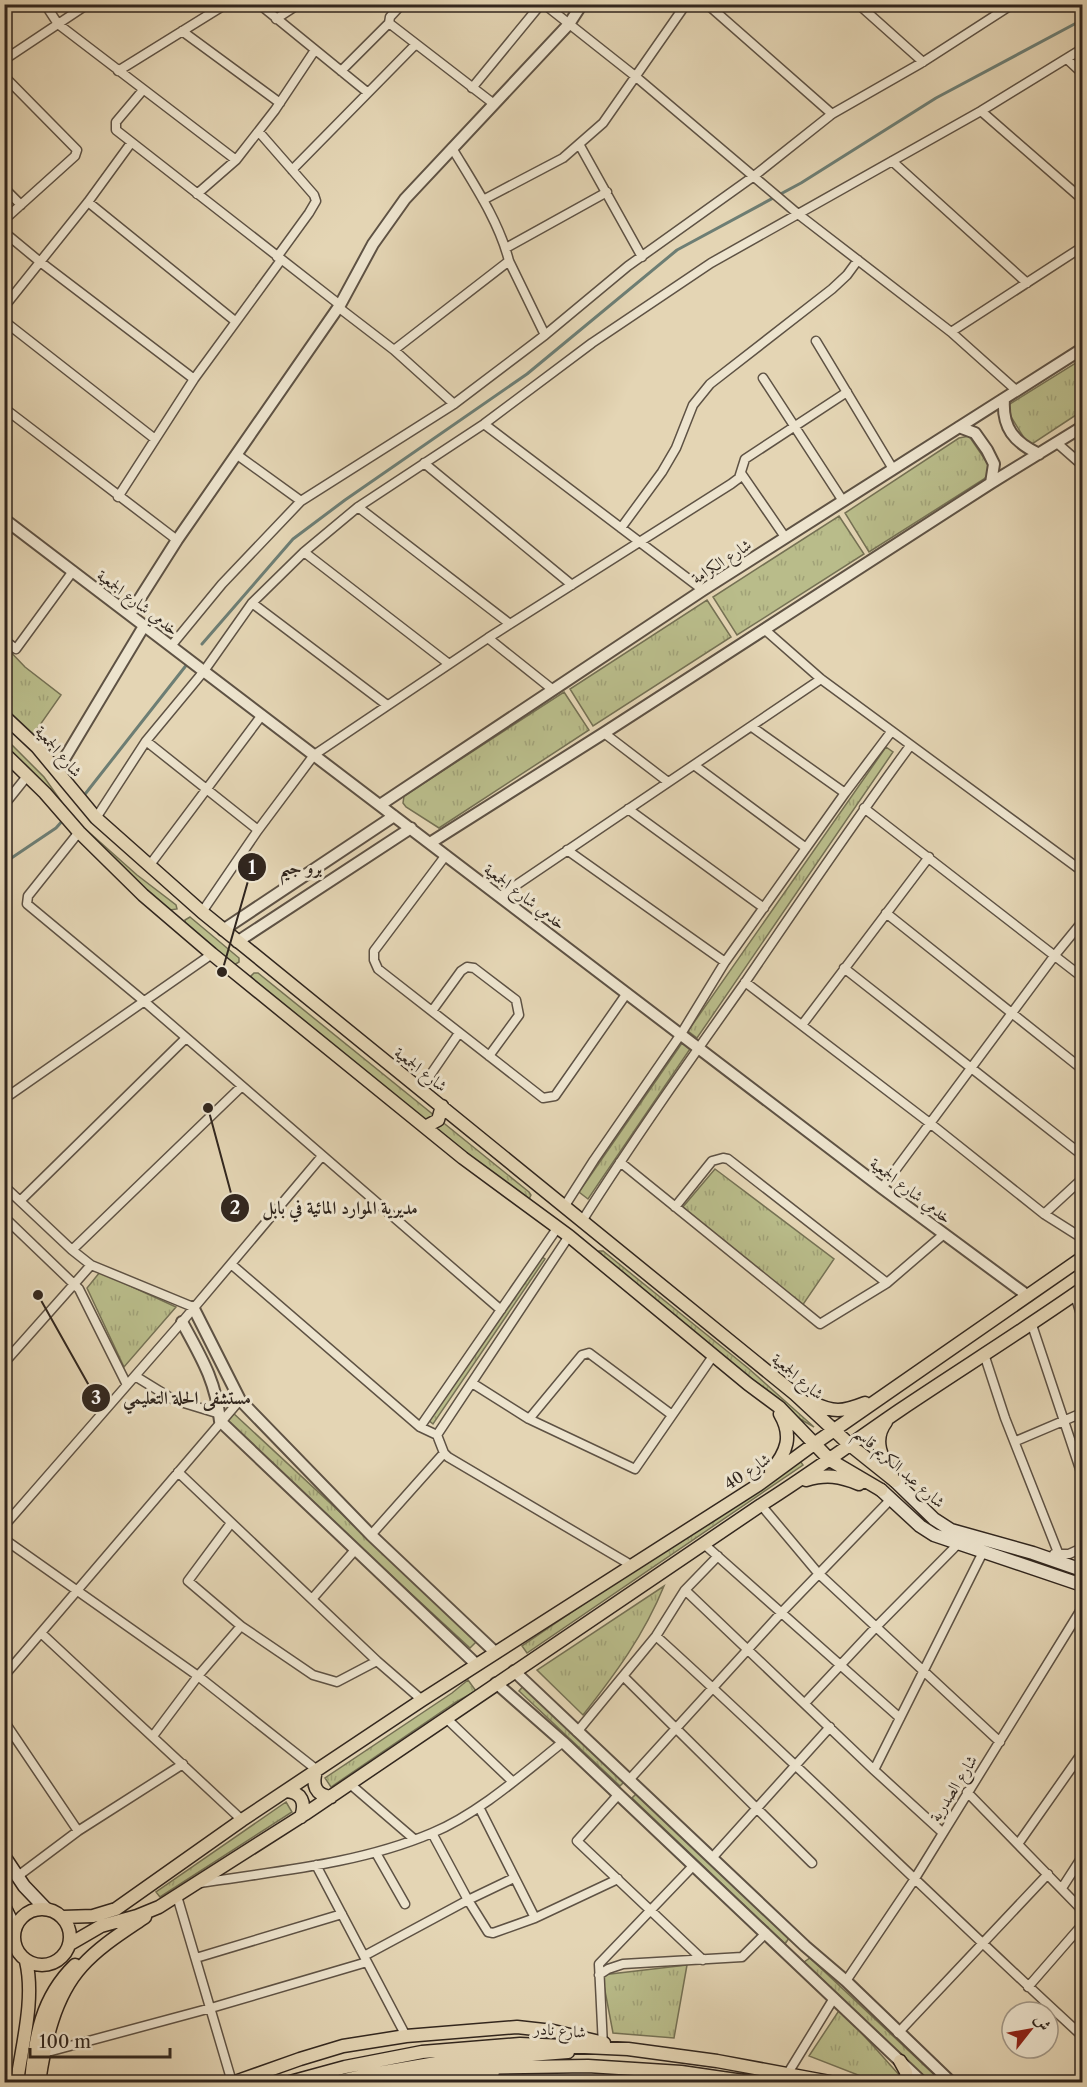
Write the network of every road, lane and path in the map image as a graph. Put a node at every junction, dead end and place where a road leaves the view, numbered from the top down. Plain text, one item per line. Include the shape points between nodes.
1 (45, 4) edge
2 (88, 4) edge
3 (226, 4) edge
4 (259, 4) edge
5 (298, 4) edge
6 (402, 4) edge
7 (542, 4) edge
8 (582, 4) edge
9 (686, 4) edge
10 (707, 4) edge
11 (858, 4) edge
12 (1008, 6) edge
13 (276, 19) junction
14 (388, 23) junction
15 (58, 24) junction
16 (569, 24) junction
17 (182, 31) junction
18 (415, 45) junction
19 (1083, 49) edge
20 (315, 50) junction
21 (1067, 59) junction
22 (4, 60) edge
23 (923, 62) junction
24 (118, 71) junction
25 (341, 71) junction
26 (1083, 73) edge
27 (4, 76) edge
28 (635, 76) junction
29 (472, 88) junction
30 (143, 90) junction
31 (367, 92) junction
32 (279, 103) junction
33 (494, 104) junction
34 (981, 111) junction
35 (832, 114) junction
36 (259, 132) junction
37 (131, 143) junction
38 (579, 144) junction
39 (452, 148) junction
40 (236, 160) junction
41 (892, 161) junction
42 (292, 170) junction
43 (754, 176) junction
44 (4, 188) edge
45 (607, 192) junction
46 (197, 194) junction
47 (483, 200) junction
48 (1083, 200) edge
49 (88, 202) junction
50 (21, 205) junction
51 (798, 214) junction
52 (4, 220) edge
53 (4, 232) edge
54 (1083, 247) edge
55 (506, 248) junction
56 (642, 257) junction
57 (279, 258) junction
58 (858, 260) junction
59 (39, 261) junction
60 (509, 261) junction
61 (1027, 283) junction
62 (6, 301) edge
63 (339, 306) junction
64 (4, 321) edge
65 (235, 321) junction
66 (951, 332) junction
67 (545, 335) junction
68 (816, 341) dead end
69 (1083, 349) edge
70 (394, 350) junction
71 (763, 378) dead end
72 (194, 379) junction
73 (1017, 391) junction
74 (847, 392) junction
75 (1004, 399) junction
76 (454, 404) junction
77 (4, 408) edge
78 (484, 424) junction
79 (795, 427) junction
80 (959, 427) junction
81 (1083, 427) edge
82 (155, 439) junction
83 (1058, 443) junction
84 (236, 454) junction
85 (1039, 454) junction
86 (424, 463) junction
87 (1083, 465) edge
88 (893, 469) junction
89 (741, 473) junction
90 (991, 483) junction
91 (118, 497) junction
92 (301, 501) junction
93 (843, 501) junction
94 (358, 507) junction
95 (4, 519) edge
96 (621, 528) junction
97 (785, 537) junction
98 (177, 540) junction
99 (640, 542) junction
100 (304, 552) junction
101 (73, 571) junction
102 (572, 585) junction
103 (704, 590) junction
104 (252, 603) junction
105 (130, 614) junction
106 (510, 624) junction
107 (144, 626) junction
108 (764, 629) junction
109 (488, 638) junction
110 (4, 640) edge
111 (171, 646) junction
112 (449, 664) junction
113 (204, 671) junction
114 (821, 680) junction
115 (552, 689) junction
116 (387, 705) junction
117 (262, 715) junction
118 (4, 716) edge
119 (752, 726) junction
120 (891, 732) junction
121 (604, 733) junction
122 (146, 741) junction
123 (910, 746) junction
124 (4, 753) edge
125 (314, 754) junction
126 (694, 765) junction
127 (57, 771) junction
128 (28, 775) junction
129 (668, 782) junction
130 (205, 789) junction
131 (845, 793) junction
132 (4, 805) edge
133 (380, 805) junction
134 (864, 808) junction
135 (628, 809) junction
136 (394, 816) junction
137 (96, 818) junction
138 (411, 828) junction
139 (258, 830) junction
140 (79, 832) junction
141 (430, 843) junction
142 (806, 848) junction
143 (567, 850) junction
144 (446, 855) junction
145 (929, 857) junction
146 (149, 866) junction
147 (1083, 871) edge
148 (500, 896) junction
149 (764, 908) junction
150 (202, 912) junction
151 (886, 914) junction
152 (239, 921) junction
153 (1083, 922) edge
154 (223, 930) junction
155 (250, 934) junction
156 (237, 942) junction
157 (212, 954) junction
158 (1055, 955) junction
159 (725, 962) junction
160 (844, 968) junction
161 (1083, 977) edge
162 (745, 982) junction
163 (627, 993) junction
164 (145, 1002) junction
165 (432, 1011) junction
166 (1012, 1013) junction
167 (802, 1025) junction
168 (459, 1033) junction
169 (681, 1034) junction
170 (186, 1038) junction
171 (698, 1047) junction
172 (489, 1056) junction
173 (972, 1067) junction
174 (1083, 1069) edge
175 (242, 1086) junction
176 (420, 1090) junction
177 (4, 1099) edge
178 (442, 1106) junction
179 (931, 1124) junction
180 (425, 1127) junction
181 (478, 1137) junction
182 (1083, 1155) edge
183 (322, 1156) junction
184 (463, 1158) junction
185 (620, 1162) junction
186 (1083, 1179) edge
187 (4, 1186) edge
188 (538, 1186) junction
189 (882, 1188) junction
190 (551, 1196) junction
191 (20, 1201) junction
192 (526, 1204) junction
193 (564, 1207) junction
194 (675, 1207) junction
195 (540, 1214) junction
196 (1044, 1214) junction
197 (4, 1217) edge
198 (582, 1221) junction
199 (558, 1227) junction
200 (944, 1234) junction
201 (569, 1236) junction
202 (1083, 1238) edge
203 (72, 1250) junction
204 (1083, 1258) edge
205 (231, 1264) junction
206 (91, 1265) junction
207 (74, 1282) junction
208 (887, 1283) junction
209 (1079, 1292) edge
210 (1028, 1296) junction
211 (193, 1308) junction
212 (501, 1310) junction
213 (1083, 1318) edge
214 (182, 1322) junction
215 (1032, 1325) junction
216 (984, 1354) junction
217 (713, 1356) junction
218 (4, 1363) edge
219 (135, 1376) junction
220 (472, 1383) junction
221 (127, 1385) junction
222 (795, 1394) junction
223 (881, 1398) junction
224 (240, 1400) junction
225 (779, 1407) junction
226 (898, 1411) junction
227 (1083, 1413) edge
228 (672, 1415) junction
229 (220, 1418) junction
230 (529, 1419) junction
231 (1064, 1421) junction
232 (420, 1427) junction
233 (835, 1429) junction
234 (437, 1435) junction
235 (1016, 1441) junction
236 (814, 1444) junction
237 (850, 1445) junction
238 (444, 1453) junction
239 (830, 1460) junction
240 (178, 1472) junction
241 (1083, 1474) edge
242 (895, 1481) junction
243 (758, 1485) junction
244 (881, 1490) junction
245 (776, 1495) junction
246 (891, 1499) junction
247 (760, 1505) junction
248 (231, 1523) junction
249 (4, 1526) edge
250 (371, 1535) junction
251 (4, 1539) edge
252 (958, 1544) junction
253 (705, 1545) junction
254 (1079, 1549) edge
255 (356, 1550) junction
256 (983, 1552) junction
257 (1033, 1553) junction
258 (1059, 1555) junction
259 (718, 1556) junction
260 (632, 1565) junction
261 (1080, 1569) edge
262 (818, 1573) junction
263 (1083, 1585) edge
264 (595, 1588) junction
265 (78, 1590) junction
266 (685, 1590) junction
267 (312, 1599) junction
268 (608, 1608) junction
269 (1082, 1612) edge
270 (781, 1613) junction
271 (241, 1626) junction
272 (876, 1627) junction
273 (41, 1633) junction
274 (656, 1636) junction
275 (749, 1649) junction
276 (496, 1653) junction
277 (377, 1661) junction
278 (477, 1665) junction
279 (840, 1666) junction
280 (514, 1671) junction
281 (925, 1671) junction
282 (4, 1676) edge
283 (198, 1676) junction
284 (623, 1677) junction
285 (496, 1683) junction
286 (713, 1688) junction
287 (422, 1701) junction
288 (805, 1703) junction
289 (446, 1718) junction
290 (900, 1718) junction
291 (4, 1721) edge
292 (830, 1727) junction
293 (676, 1728) junction
294 (577, 1732) junction
295 (153, 1736) junction
296 (563, 1742) junction
297 (1000, 1742) junction
298 (1083, 1754) edge
299 (183, 1764) junction
300 (795, 1767) junction
301 (317, 1770) junction
302 (874, 1770) junction
303 (512, 1781) junction
304 (350, 1784) junction
305 (633, 1784) junction
306 (286, 1791) junction
307 (967, 1792) junction
308 (332, 1797) junction
309 (622, 1798) junction
310 (479, 1807) junction
311 (757, 1808) junction
312 (301, 1817) junction
313 (242, 1820) junction
314 (78, 1831) junction
315 (432, 1833) junction
316 (943, 1833) junction
317 (414, 1839) junction
318 (1018, 1844) junction
319 (376, 1853) junction
320 (4, 1856) edge
321 (1083, 1857) edge
322 (712, 1858) junction
323 (812, 1863) dead end
324 (316, 1865) junction
325 (693, 1866) junction
326 (1048, 1874) junction
327 (18, 1876) junction
328 (514, 1878) junction
329 (618, 1879) junction
330 (914, 1880) junction
331 (198, 1883) junction
332 (1062, 1888) junction
333 (177, 1896) junction
334 (468, 1900) junction
335 (405, 1904) dead end
336 (4, 1906) edge
337 (159, 1907) junction
338 (46, 1909) junction
339 (651, 1910) junction
340 (1083, 1910) edge
341 (342, 1914) junction
342 (63, 1917) junction
343 (535, 1918) junction
344 (1083, 1925) edge
345 (15, 1928) junction
346 (766, 1933) junction
347 (794, 1936) junction
348 (70, 1944) junction
349 (981, 1944) junction
350 (781, 1948) junction
351 (812, 1952) junction
352 (196, 1958) junction
353 (365, 1959) junction
354 (703, 1960) junction
355 (26, 1961) junction
356 (801, 1967) junction
357 (599, 1975) junction
358 (846, 1981) junction
359 (1028, 1987) junction
360 (834, 1998) junction
361 (211, 2008) junction
362 (1083, 2031) edge
363 (898, 2033) junction
364 (406, 2036) junction
365 (602, 2047) junction
366 (38, 2054) junction
367 (900, 2061) junction
368 (537, 2067) junction
369 (788, 2073) junction
370 (678, 2077) edge
371 (17, 2082) edge
372 (31, 2082) edge
373 (39, 2082) edge
374 (234, 2082) edge
375 (290, 2082) edge
376 (335, 2082) edge
377 (373, 2082) edge
378 (445, 2082) edge
379 (750, 2082) edge
380 (830, 2082) edge
381 (907, 2082) edge
382 (922, 2082) edge
383 (951, 2082) edge

1 - 15 street
2 - 15 street
3 - 17 street
4 - 13 street
5 - 13 street
6 - 14 street
7 - 16 street
7 - 29 street
8 - 16 street
9 - 28 street
10 - 35 street
11 - 23 street
12 - 23 street
13 - 20 street
14 - 18 street
14 - 25 street
15 - 22 street
15 - 24 street
16 - 28 street
16 - 33 street
17 - 24 street
17 - 32 street
18 - 29 street
18 - 31 street
19 - 21 street
20 - 25 street
20 - 32 street
21 - 26 street
21 - 34 street
23 - 35 street
24 - 30 street
25 - 31 street
27 - 50 street via 77,150
28 - 38 street via 603,123
28 - 43 street
29 - 33 street
30 - 37 street via 115,125
30 - 40 street
31 - 42 street
32 - 36 street
33 - 39 street
34 - 41 street
34 - 48 street
35 - 43 street
36 - 40 street
36 - 42 street
37 - 46 street
37 - 49 street
38 - 45 street
38 - 47 street via 563,158
39 - 47 street
39 - 63 street via 405,200 373,244
40 - 46 street
41 - 51 street
41 - 61 street
42 - 57 street via 316,201
43 - 51 street
43 - 56 street
44 - 50 street
45 - 55 street
45 - 56 street
46 - 57 street
47 - 55 street
49 - 59 street
49 - 65 street
50 - 52 street
51 - 58 street
51 - 78 street via 647,303
53 - 59 street
54 - 61 street
55 - 60 street
56 - 67 street
57 - 63 street
57 - 65 street
58 - 66 street
58 - 96 street via 832,289 710,384 693,405 662,472
59 - 62 street
59 - 72 street
60 - 67 street
60 - 70 street
61 - 66 street
63 - 70 street
63 - 84 street
64 - 82 street
65 - 72 street
66 - 73 street
67 - 76 street
68 - 74 street
69 - 73 street, شارع الكرامة
70 - 76 street
71 - 79 street
72 - 82 street
73 - 75 street, شارع الكرامة
74 - 79 street
74 - 88 street
75 - 80 street, شارع الكرامة
75 - 85 street via 1003,416 1010,430 1020,444
76 - 92 street
77 - 91 street
78 - 86 street
78 - 96 street
79 - 89 street via 745,459
79 - 93 street
80 - 88 street, شارع الكرامة
80 - 90 street via 975,433 987,450 994,464
81 - 83 street
82 - 91 street
83 - 85 street
83 - 87 street
84 - 92 street
84 - 98 street
85 - 90 street
86 - 94 street
86 - 102 street
88 - 93 street, شارع الكرامة
89 - 97 street
89 - 99 street via 731,484
90 - 108 street
91 - 98 street
92 - 111 street via 222,584
93 - 97 street, شارع الكرامة
94 - 100 street
94 - 106 street
95 - 101 street, خدمي شارع الجمعية
96 - 99 street
97 - 103 street, شارع الكرامة
98 - 105 street
99 - 102 street
99 - 103 street
100 - 104 street
100 - 112 street
101 - 105 street, خدمي شارع الجمعية
101 - 110 street via 16,649
102 - 106 street
103 - 115 street, شارع الكرامة
104 - 113 street
104 - 116 street
105 - 107 street, خدمي شارع الجمعية
106 - 109 street
107 - 111 street, خدمي شارع الجمعية
107 - 127 street
108 - 114 street
108 - 121 street
109 - 112 street
109 - 115 street
111 - 113 street, خدمي شارع الجمعية
112 - 116 street
113 - 117 street, خدمي شارع الجمعية
113 - 122 street
114 - 119 street
114 - 120 street
115 - 133 street, شارع الكرامة
116 - 125 street
117 - 125 street, خدمي شارع الجمعية
117 - 130 street
118 - 127 main road, شارع الجمعية
119 - 126 street
119 - 131 street
120 - 123 street
120 - 131 street
121 - 129 street
121 - 141 street
122 - 130 street
122 - 137 street
123 - 134 street
123 - 147 street
124 - 128 main road
125 - 133 street, خدمي شارع الجمعية
125 - 139 street
126 - 129 street
126 - 142 street
127 - 137 main road, شارع الجمعية
128 - 132 street
128 - 140 main road
129 - 135 street
130 - 139 street
130 - 146 street
131 - 142 street
133 - 136 street, خدمي شارع الجمعية
134 - 145 street
134 - 162 street
135 - 143 street
135 - 149 street
136 - 138 street, خدمي شارع الجمعية
136 - 152 street
137 - 146 main road, شارع الجمعية
138 - 141 street, خدمي شارع الجمعية
138 - 155 street
139 - 150 street
140 - 157 main road via 143,895
140 - 164 street via 28,896 27,904
141 - 144 street, خدمي شارع الجمعية
142 - 149 street
143 - 148 street
143 - 159 street
144 - 148 street, خدمي شارع الجمعية
144 - 165 street via 374,951 378,969
145 - 151 street
145 - 158 street
146 - 150 main road, شارع الجمعية
148 - 163 street, خدمي شارع الجمعية
149 - 159 street
150 - 154 main road, شارع الجمعية
151 - 160 street
151 - 166 street
152 - 154 street
152 - 155 street via 234,925 234,933 243,937
153 - 158 street
154 - 156 main road, شارع الجمعية
155 - 156 street
156 - 176 main road, شارع الجمعية
157 - 164 street
157 - 180 main road
158 - 161 street
158 - 166 street
159 - 169 street
160 - 167 street
160 - 173 street
162 - 167 street
162 - 171 street
163 - 169 street, خدمي شارع الجمعية
163 - 172 street via 555,1096 543,1098
164 - 170 street
164 - 177 street
165 - 168 street
165 - 172 street via 467,967 474,968 516,1000 519,1015
166 - 173 street
166 - 174 street
167 - 179 street
168 - 172 street
168 - 176 street
169 - 171 street, خدمي شارع الجمعية
169 - 193 street
170 - 175 street
170 - 191 street
171 - 185 street
171 - 189 street, خدمي شارع الجمعية
173 - 179 street
173 - 182 street
175 - 183 street
175 - 203 street
176 - 178 main road, شارع الجمعية
178 - 180 main road via 438,1120
178 - 181 main road, شارع الجمعية
179 - 189 street
179 - 196 street
180 - 184 main road
181 - 184 main road via 467,1144
181 - 188 main road, شارع الجمعية
183 - 205 street
183 - 212 street
184 - 192 main road
185 - 194 street
185 - 198 street
186 - 196 street
187 - 191 street
188 - 190 main road, شارع الجمعية
188 - 192 main road via 536,1196
189 - 200 street, خدمي شارع الجمعية
190 - 193 main road, شارع الجمعية
190 - 195 main road via 540,1200
191 - 203 street
192 - 195 main road
193 - 198 main road, شارع الجمعية
194 - 208 street via 817,1323 824,1323
194 - 208 street via 712,1161 728,1159
195 - 199 main road
196 - 202 street
197 - 207 street
198 - 222 main road, شارع الجمعية
199 - 201 main road
199 - 212 street
200 - 208 street
200 - 210 street, خدمي شارع الجمعية
201 - 217 main road
201 - 220 street
203 - 206 street
204 - 210 main road, شارع 40
205 - 211 street
205 - 232 street
206 - 207 street
206 - 211 street
207 - 218 street
207 - 221 street
209 - 213 street
209 - 215 main road
210 - 223 main road, شارع 40
211 - 214 street
211 - 224 street
212 - 232 street
214 - 219 street
214 - 229 street via 209,1372 218,1395
215 - 216 main road
215 - 231 street
216 - 226 main road
216 - 235 street
217 - 225 main road
217 - 228 street
219 - 221 street
219 - 229 street via 174,1400
220 - 230 street
220 - 234 street
221 - 249 street
222 - 223 main road via 839,1411
222 - 233 main road, شارع الجمعية
223 - 233 main road, شارع 40
224 - 229 street
224 - 250 street
225 - 236 main road
225 - 243 main road via 788,1429 786,1448
226 - 237 main road
226 - 242 main road via 883,1427 879,1441 881,1455
227 - 231 street
228 - 230 street via 635,1469
228 - 230 street via 589,1353 582,1355
229 - 240 street
229 - 255 street
231 - 235 street
231 - 241 street
232 - 234 street
233 - 236 main road, شارع 40
233 - 237 main road, شارع عبد الكريم قاسم
234 - 238 street
235 - 258 street
236 - 239 main road
236 - 243 main road, شارع 40
237 - 239 main road
237 - 242 main road, شارع عبد الكريم قاسم
238 - 250 street
238 - 260 street
239 - 244 main road, شارع عبد الكريم قاسم
239 - 245 main road
240 - 248 street
240 - 265 street
242 - 257 main road, شارع عبد الكريم قاسم via 933,1519 951,1530
243 - 260 main road, شارع 40
244 - 245 main road via 826,1476 804,1481
244 - 246 main road, شارع عبد الكريم قاسم
245 - 247 main road
246 - 252 main road, شارع عبد الكريم قاسم via 926,1531
246 - 262 street
247 - 253 main road
247 - 262 street
248 - 267 street
248 - 271 street via 188,1581
250 - 276 street
251 - 265 street
252 - 256 main road, شارع عبد الكريم قاسم
252 - 272 street
253 - 259 street
253 - 268 main road
254 - 258 street
254 - 261 street via 1068,1558
255 - 267 street
255 - 278 street
256 - 263 main road, شارع عبد الكريم قاسم
256 - 281 street
257 - 258 street
257 - 261 main road, شارع عبد الكريم قاسم
259 - 266 street
259 - 270 street
260 - 264 main road, شارع 40
262 - 270 street
262 - 272 street
264 - 268 main road via 607,1596
264 - 276 main road, شارع 40
265 - 273 street
265 - 283 street
266 - 274 street
266 - 275 street
267 - 277 street
268 - 280 main road
269 - 297 street, شارع الصدرية
270 - 275 street
270 - 279 street
271 - 277 street via 313,1675 337,1682
271 - 283 street
272 - 279 street
272 - 281 street
273 - 282 street
273 - 295 street
274 - 284 street
274 - 286 street
275 - 286 street
275 - 288 street
276 - 278 main road, شارع 40
277 - 287 street
278 - 287 main road, شارع 40
279 - 288 street
279 - 290 street
280 - 285 main road
280 - 294 street
281 - 290 street
281 - 297 street
283 - 295 street
283 - 301 street
284 - 293 street
284 - 294 street
285 - 289 main road
285 - 296 street
286 - 293 street
286 - 300 street
287 - 301 main road, شارع 40
288 - 292 street
289 - 303 street
289 - 304 main road
290 - 302 street
291 - 314 street
292 - 300 street
292 - 302 street
293 - 305 street
293 - 311 street
294 - 305 street
295 - 299 street
296 - 303 street
296 - 309 street
297 - 307 street, شارع الصدرية
298 - 318 street
299 - 313 street
299 - 314 street
300 - 311 street
300 - 330 street
301 - 306 main road, شارع 40
301 - 308 main road via 315,1788
302 - 316 street
303 - 310 street
304 - 308 main road
304 - 317 street
305 - 309 street
305 - 322 street
306 - 312 main road via 302,1799
306 - 313 main road, شارع 40
307 - 316 street, شارع الصدرية
307 - 318 street
308 - 312 main road
309 - 325 street
309 - 329 street via 577,1841
310 - 315 street
310 - 328 street
311 - 322 street
311 - 323 street
312 - 331 main road
313 - 342 main road, شارع 40 via 116,1909 93,1916
314 - 327 street
315 - 317 street
315 - 334 street
316 - 330 street, شارع الصدرية
317 - 319 street
318 - 326 street
319 - 324 street
319 - 335 street
320 - 327 main road
321 - 332 street
322 - 347 street
324 - 331 street
324 - 341 street
325 - 339 street
325 - 346 street
326 - 332 street
326 - 349 street
327 - 338 main road
328 - 334 street
328 - 343 street
329 - 339 street
329 - 343 street
330 - 349 street
330 - 358 street, شارع الصدرية
331 - 333 main road
332 - 340 street
333 - 337 main road
333 - 352 street
334 - 343 street via 488,1932
334 - 353 street
336 - 345 main road
337 - 348 main road via 101,1926
337 - 366 main road via 77,1964 59,1982 40,2024
338 - 342 main road
338 - 345 main road via 27,1913
339 - 354 street
339 - 357 street via 599,1964
341 - 352 street
341 - 353 street
342 - 348 main road
344 - 359 street
345 - 355 main road via 15,1946
346 - 350 street
346 - 354 street via 742,1957
347 - 350 street via 790,1945
347 - 351 street
348 - 355 main road via 53,1964
349 - 359 street
349 - 363 street
350 - 356 street
351 - 356 street via 804,1957
351 - 358 street
352 - 361 street
353 - 361 street
353 - 364 street
354 - 357 street via 623,1964
355 - 371 main road via 29,1994
356 - 360 street
357 - 365 street
358 - 363 street
359 - 362 street via 1080,2034
360 - 367 street
360 - 369 street
361 - 366 street
361 - 374 street
363 - 383 street
364 - 365 main road via 517,2027 553,2031
364 - 374 main road via 343,2046
365 - 369 main road
365 - 375 main road, شارع نادر via 520,2044 422,2052
365 - 376 main road via 442,2062
366 - 372 main road
366 - 373 main road
367 - 381 main road
367 - 382 street
368 - 370 main road via 615,2067
368 - 377 main road via 438,2071
368 - 378 main road
369 - 380 main road
370 - 379 main road

